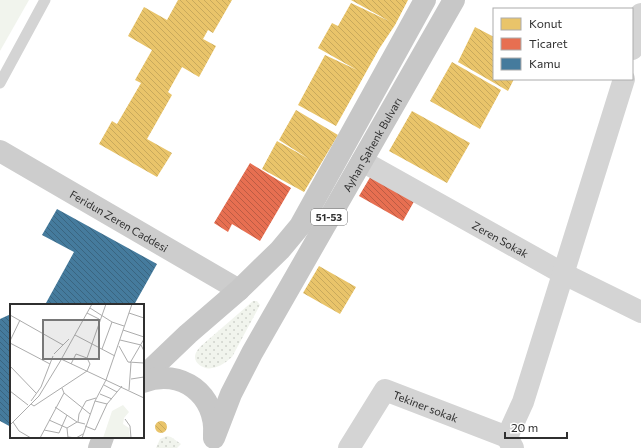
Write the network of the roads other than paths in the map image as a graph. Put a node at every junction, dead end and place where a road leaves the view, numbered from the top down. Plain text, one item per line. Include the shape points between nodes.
1 (45, 0) edge
2 (425, 0) edge
3 (454, 0) edge
4 (641, 14) edge
5 (633, 45) edge
6 (624, 80) edge
7 (0, 82) edge
8 (0, 151) edge
9 (362, 161) junction
10 (562, 273) junction
11 (239, 290) junction
12 (641, 312) edge
13 (144, 375) edge
14 (144, 382) edge
15 (103, 438) edge
16 (112, 438) edge
17 (510, 442) edge
18 (212, 443) edge
19 (100, 448) edge
20 (115, 448) edge
21 (349, 448) edge

1 - 7 lane
2 - 11 main road, Ayhan Şahenk Bulvarı / 51-53 via 300,226 280,250
3 - 9 main road, Ayhan Şahenk Bulvarı / 51-53
4 - 5 street
6 - 10 street
8 - 11 street, Feridun Zeren Caddesi
9 - 10 street, Zeren Sokak
9 - 18 main road, Ayhan Şahenk Bulvarı / 51-53 via 252,353 231,394
10 - 12 street, Zeren Sokak
10 - 17 street
11 - 13 main road, Ayhan Şahenk Bulvarı / 51-53
14 - 18 main road via 161,377 172,378 183,381 202,394 213,414 215,425
15 - 19 main road
16 - 20 main road
17 - 21 street, Tekiner sokak via 385,390

